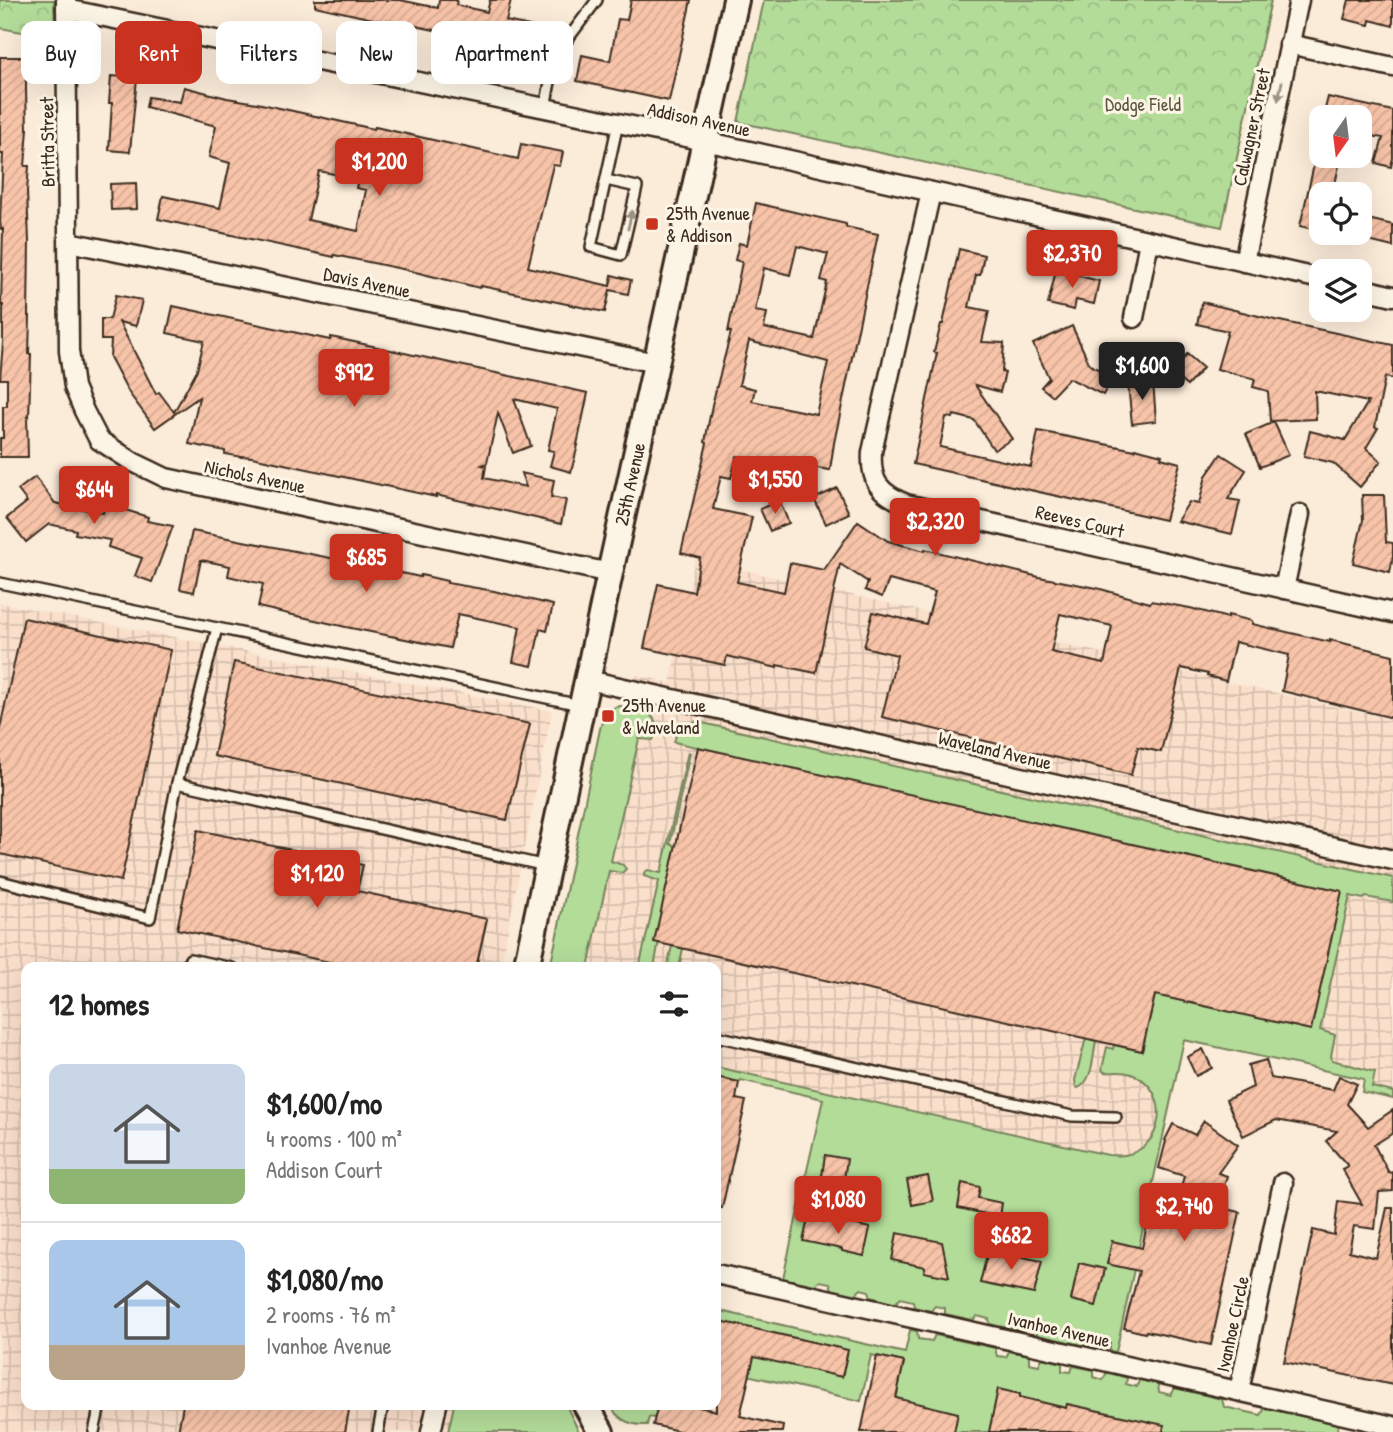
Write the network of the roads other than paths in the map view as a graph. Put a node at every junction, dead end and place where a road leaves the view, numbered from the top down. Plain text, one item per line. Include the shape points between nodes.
1 (597, 0) edge
2 (736, 0) edge
3 (1299, 0) edge
4 (66, 4) edge
5 (1289, 44) junction
6 (1393, 67) edge
7 (545, 108) junction
8 (618, 123) junction
9 (705, 141) junction
10 (606, 180) junction
11 (931, 192) junction
12 (1149, 240) junction
13 (69, 242) junction
14 (1244, 262) junction
15 (1309, 276) edge
16 (1372, 291) edge
17 (1393, 296) edge
18 (1134, 318) dead end
19 (656, 363) junction
20 (1300, 514) dead end
21 (610, 573) junction
22 (0, 583) edge
23 (1284, 589) junction
24 (1393, 613) edge
25 (217, 628) junction
26 (588, 681) junction
27 (583, 705) junction
28 (177, 783) junction
29 (1393, 860) edge
30 (548, 866) junction
31 (0, 881) edge
32 (527, 962) edge
33 (721, 1037) edge
34 (1116, 1117) dead end
35 (1283, 1183) dead end
36 (721, 1275) edge
37 (1239, 1391) junction
38 (99, 1410) edge
39 (382, 1410) edge
40 (436, 1410) edge
41 (589, 1410) edge
42 (1393, 1426) edge
43 (94, 1432) edge
44 (378, 1432) edge
45 (431, 1432) edge
46 (601, 1432) edge

1 - 7 lane via 555,56
2 - 9 street, 25th Avenue
3 - 5 street, Calwagner Street
4 - 7 street, Addison Avenue
4 - 13 street, Britta Street
5 - 6 street
5 -> 14 street, Calwagner Street
7 - 8 street, Addison Avenue
8 - 9 street, Addison Avenue
8 - 10 lane
9 - 11 street, Addison Avenue
9 - 19 street, 25th Avenue
10 -> 10 lane via 591,247 621,255 638,187
11 - 12 street, Addison Avenue
11 - 23 street, Reeves Court via 872,452 877,484 906,504
12 - 14 street, Addison Avenue
12 - 18 street
13 - 19 street, Davis Avenue
13 - 21 street, Nichols Avenue via 69,351 74,387 99,440 133,462 166,478
14 - 15 street, Addison Avenue
16 - 17 street
19 - 21 street, 25th Avenue
20 - 23 street
21 - 26 street, 25th Avenue
22 - 25 lane
23 - 24 street, Reeves Court
25 - 27 lane
25 - 28 lane
26 - 27 street, 25th Avenue
26 - 29 street, Waveland Avenue
27 - 30 street, 25th Avenue
28 - 30 lane
28 - 31 lane via 150,918
30 - 32 street, 25th Avenue
33 - 34 lane via 1072,1116
35 - 37 street, Ivanhoe Circle
36 - 37 street, Ivanhoe Avenue
37 - 42 street, Ivanhoe Avenue
38 - 43 lane
39 - 44 lane
40 - 45 street
41 - 46 street

